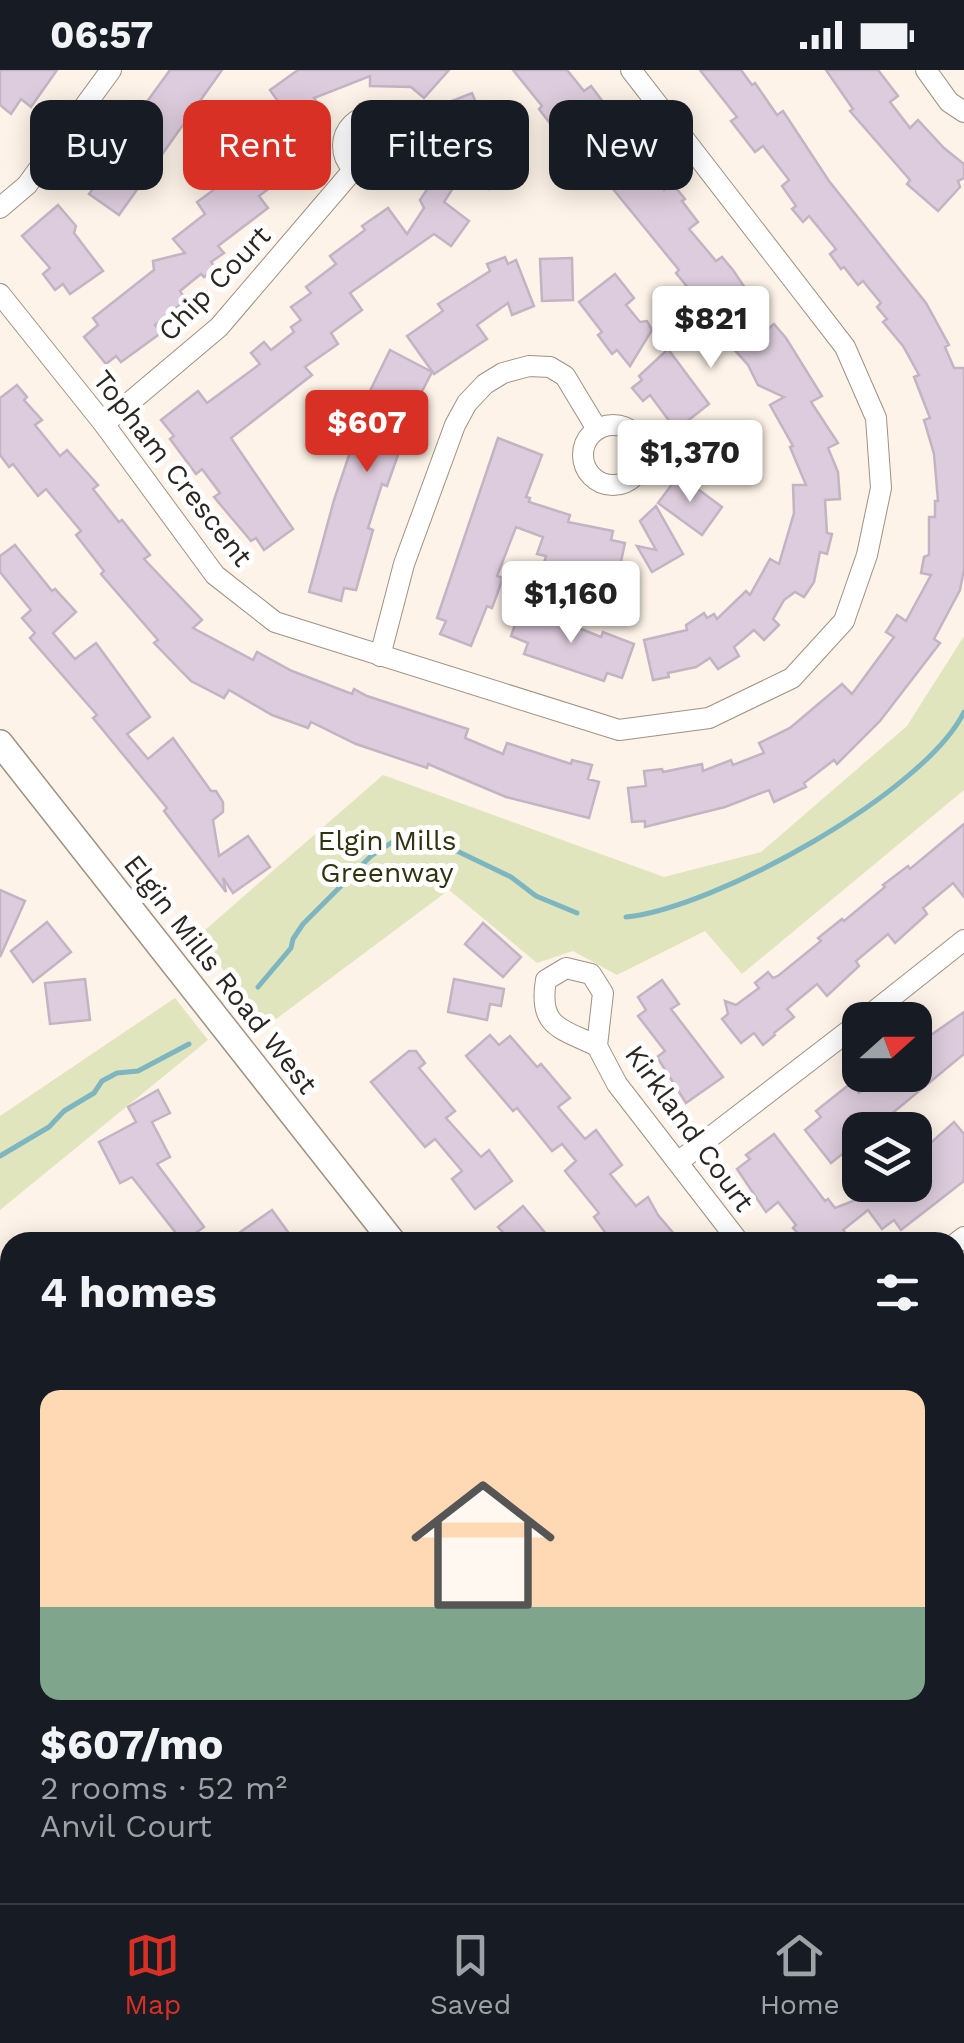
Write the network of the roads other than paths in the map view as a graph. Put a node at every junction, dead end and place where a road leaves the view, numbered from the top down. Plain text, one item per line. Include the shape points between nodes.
1 (112, 70) edge
2 (631, 70) edge
3 (926, 70) edge
4 (964, 112) edge
5 (351, 172) edge
6 (0, 208) edge
7 (0, 294) edge
8 (104, 424) junction
9 (597, 429) dead end
10 (380, 656) junction
11 (0, 742) edge
12 (964, 940) edge
13 (885, 1002) edge
14 (842, 1036) edge
15 (596, 1046) dead end
16 (678, 1162) junction
17 (386, 1232) edge
18 (731, 1232) edge

1 - 6 street via 27,184
2 - 10 street, Topham Crescent via 845,347 876,418 881,488 844,621 792,678 759,694 709,718 619,730
3 - 4 street
5 - 8 street, Chip Court via 218,327
7 - 8 street, Topham Crescent
8 - 10 street, Topham Crescent via 216,575 274,622
9 - 10 street via 565,376 550,367 529,366 484,384 455,425 404,564
11 - 17 main road, Elgin Mills Road West
12 - 13 street
14 - 16 street
15 - 16 street, Kirkland Court
16 - 18 street, Kirkland Court

